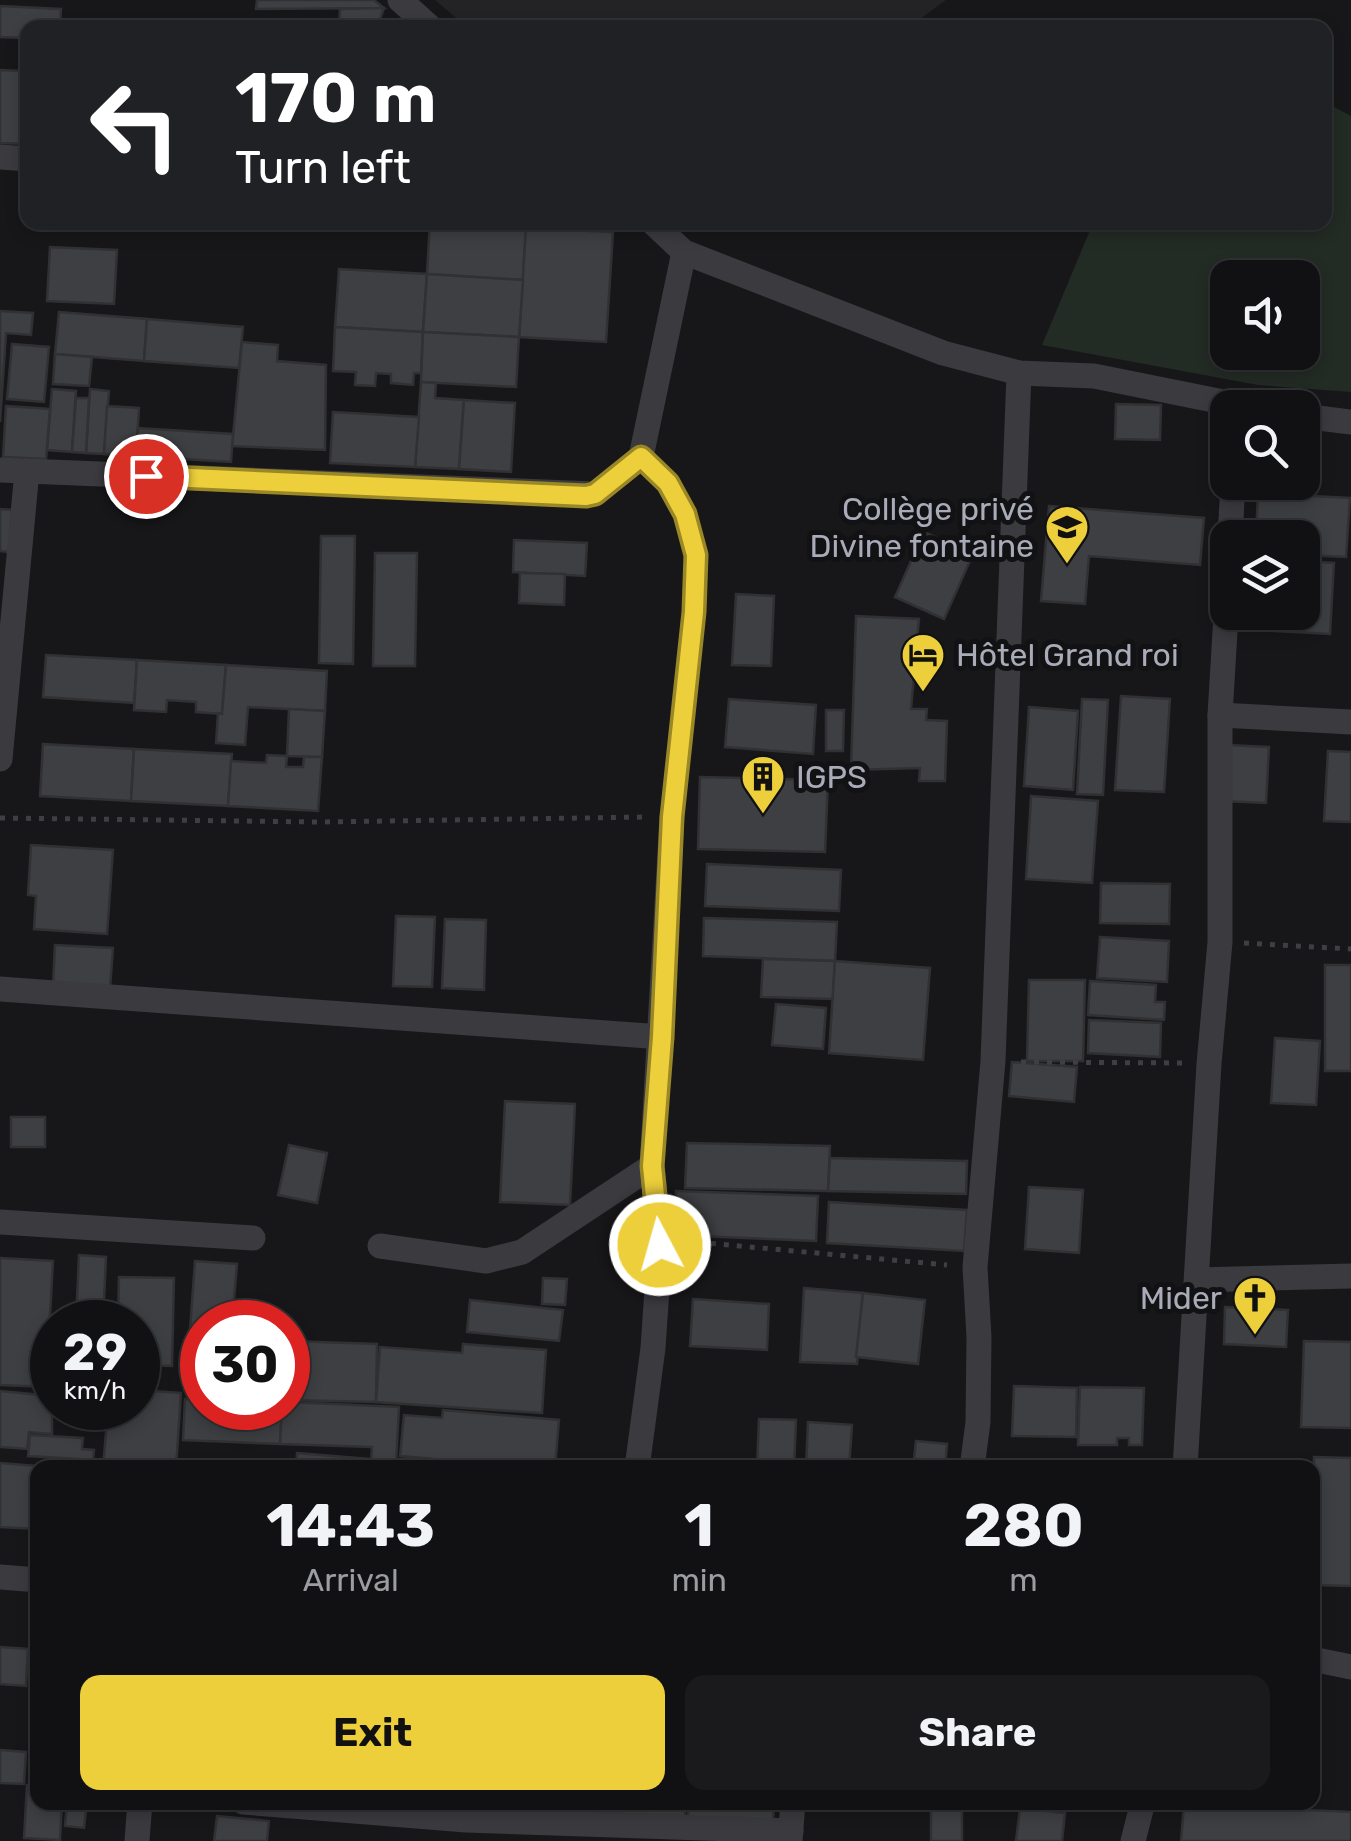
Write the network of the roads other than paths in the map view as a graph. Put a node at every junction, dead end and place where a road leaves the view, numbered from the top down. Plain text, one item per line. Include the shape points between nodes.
1 (400, 0) edge
2 (423, 20) edge
3 (661, 230) edge
4 (684, 252) junction
5 (1019, 373) junction
6 (1210, 399) edge
7 (1320, 418) edge
8 (1351, 422) edge
9 (641, 457) junction
10 (0, 470) edge
11 (27, 472) junction
12 (1225, 630) edge
13 (1220, 715) junction
14 (1351, 722) edge
15 (0, 759) edge
16 (672, 817) joint
17 (0, 989) edge
18 (662, 1037) junction
19 (652, 1166) junction
20 (0, 1222) edge
21 (253, 1238) dead end
22 (380, 1246) dead end
23 (1351, 1276) edge
24 (1197, 1280) junction
25 (638, 1460) edge
26 (973, 1460) edge
27 (1186, 1460) edge
28 (0, 1577) edge
29 (30, 1579) edge
30 (1320, 1661) edge
31 (1351, 1667) edge
32 (139, 1810) edge
33 (342, 1810) edge
34 (792, 1810) edge
35 (1141, 1810) edge
36 (790, 1836) edge
37 (137, 1841) edge
38 (1134, 1841) edge

1 - 2 street
3 - 4 street
4 - 5 street via 943,353
4 - 9 street
5 - 6 street via 1094,376
5 - 26 street via 992,1062 975,1267 980,1337
7 - 8 street
9 - 11 street via 586,496
9 - 16 lane via 668,483 696,555
10 - 11 street
11 - 15 street
12 - 13 street
13 - 14 street
13 - 24 street via 1220,942
16 - 18 street
17 - 18 street
18 - 19 street
19 - 22 street via 522,1252 486,1261
19 - 25 street via 660,1245
20 - 21 street
23 - 24 street
24 - 27 street
28 - 29 street
30 - 31 street
32 - 37 street
33 - 36 street
34 - 36 street
35 - 38 street

